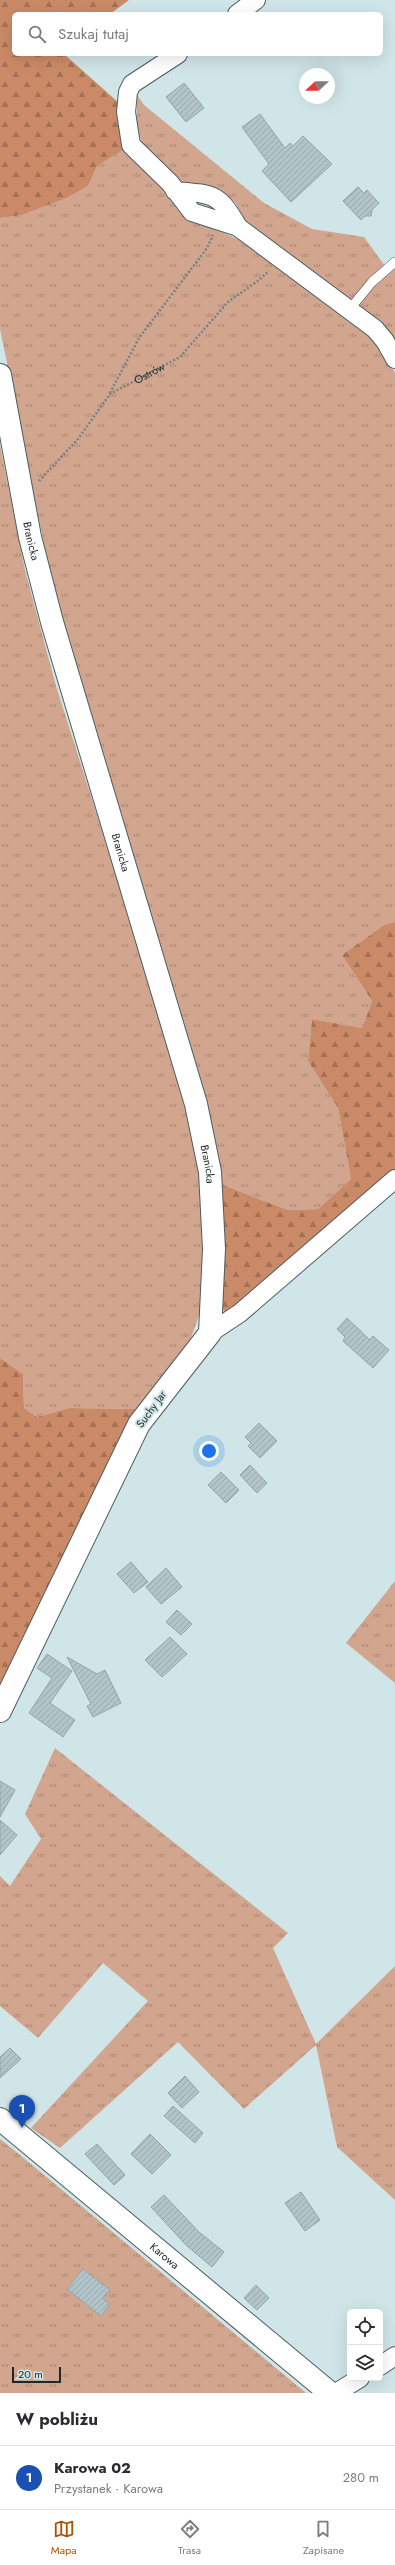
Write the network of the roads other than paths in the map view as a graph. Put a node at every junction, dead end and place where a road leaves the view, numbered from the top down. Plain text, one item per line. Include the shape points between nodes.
1 (256, 0) edge
2 (241, 12) edge
3 (175, 56) edge
4 (175, 191) junction
5 (238, 227) junction
6 (395, 262) edge
7 (349, 310) junction
8 (395, 359) edge
9 (0, 375) edge
10 (395, 1179) edge
11 (210, 1333) junction
12 (0, 1711) edge
13 (0, 2119) edge
14 (395, 2356) edge
15 (383, 2364) edge
16 (355, 2381) edge
17 (330, 2393) edge
18 (336, 2393) edge

1 - 2 street
3 - 4 street via 132,84 128,92 126,112 131,145
4 - 5 street via 192,212
4 - 5 street via 209,193 226,206
5 - 7 street
6 - 7 lane via 372,282
7 - 8 street via 375,329
9 - 11 street, Branicka via 30,538 52,622 196,1104 210,1172 214,1249
10 - 11 street, Suchy Jar via 240,1313
11 - 12 street, Suchy Jar via 139,1424
13 - 17 street, Karowa
14 - 15 street
16 - 18 street

